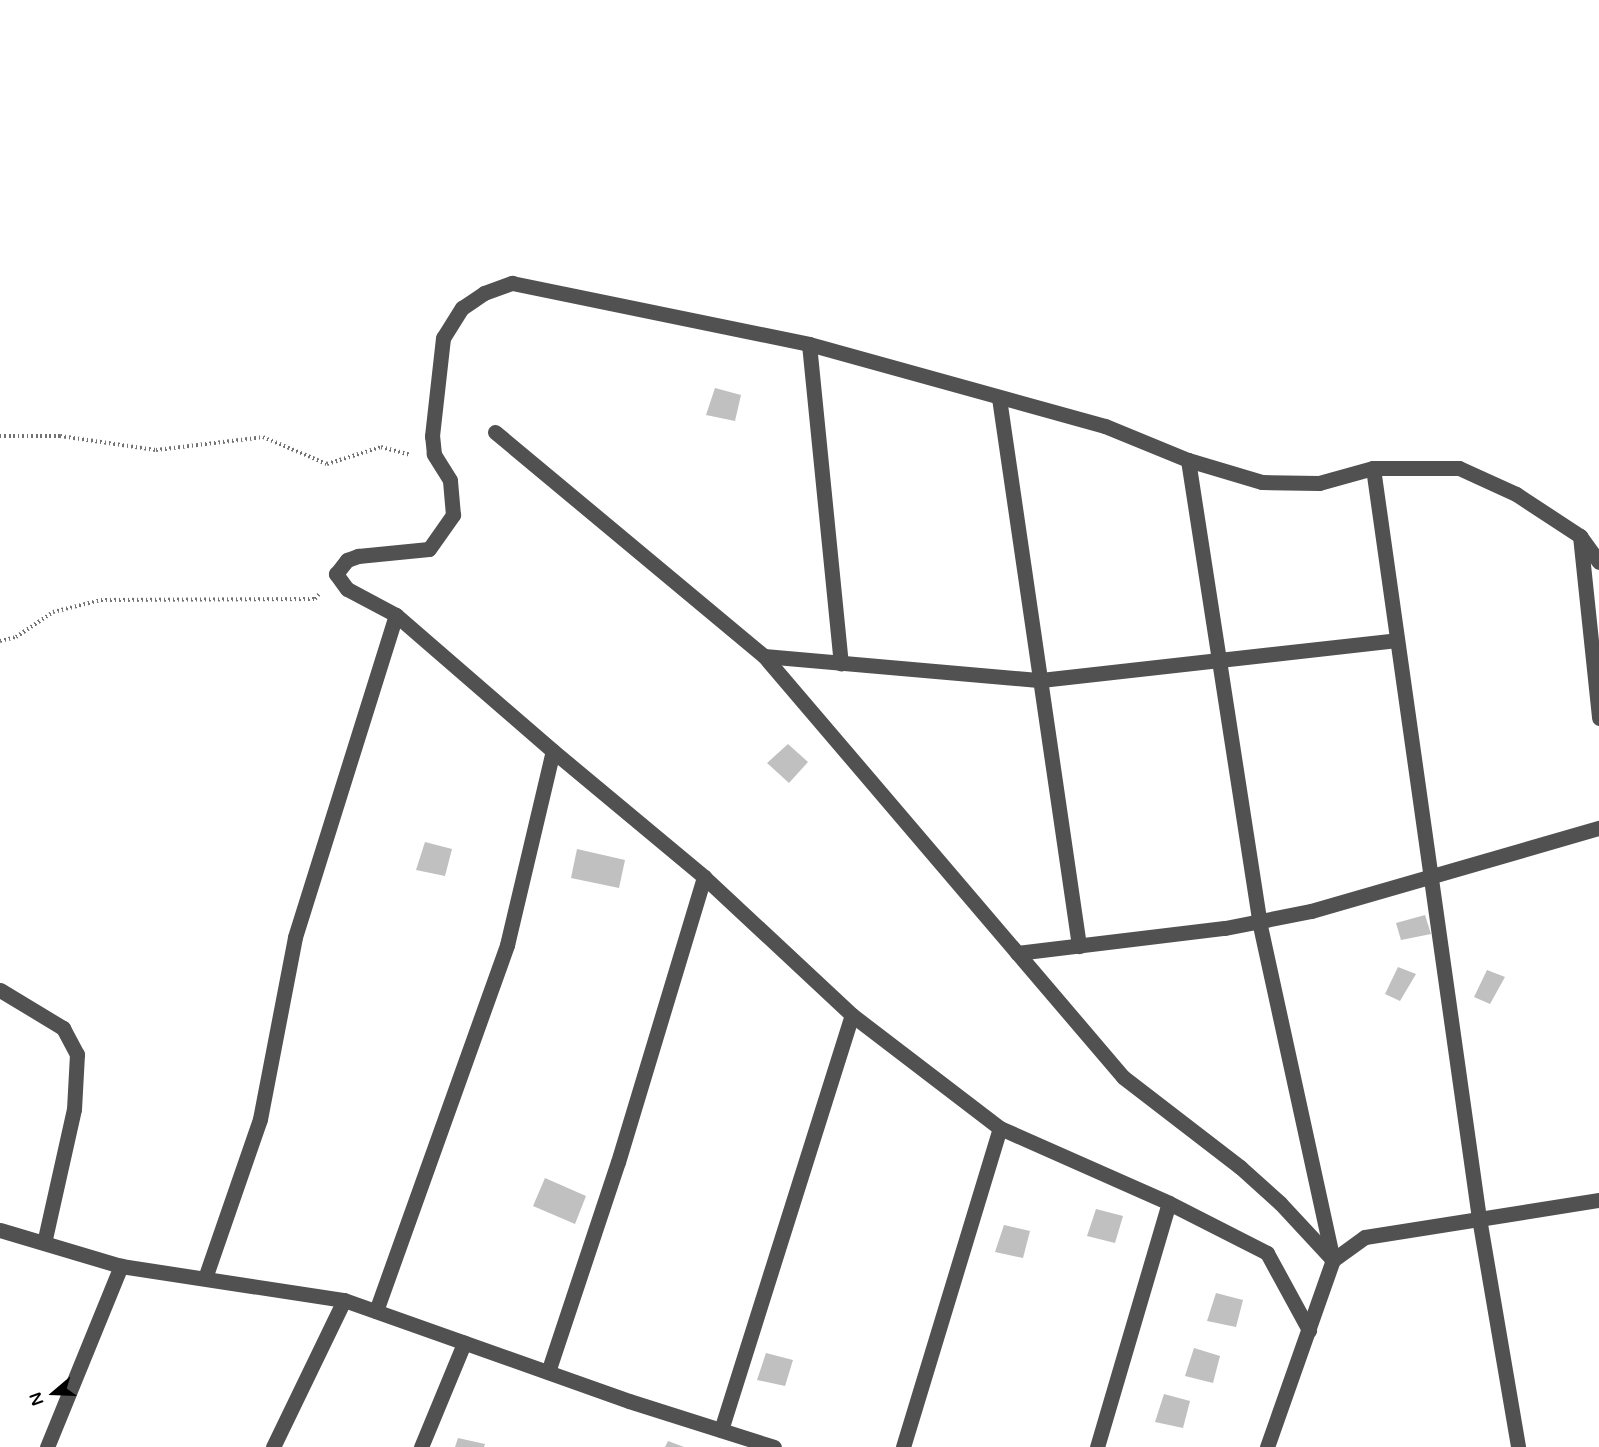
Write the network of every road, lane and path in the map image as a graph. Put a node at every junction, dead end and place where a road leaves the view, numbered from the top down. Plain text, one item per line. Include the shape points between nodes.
1 (809, 344) junction
2 (999, 398) junction
3 (495, 432) dead end
4 (0, 436) edge
5 (1188, 460) junction
6 (443, 465) junction
7 (1373, 468) junction
8 (1580, 536) junction
9 (1599, 562) edge
10 (336, 574) junction
11 (396, 615) junction
12 (1397, 640) junction
13 (0, 641) edge
14 (764, 656) junction
15 (1219, 658) junction
16 (841, 663) junction
17 (1041, 680) junction
18 (1599, 717) edge
19 (553, 752) junction
20 (1599, 828) edge
21 (1430, 874) junction
22 (704, 877) junction
23 (1259, 921) junction
24 (1079, 946) junction
25 (1017, 953) junction
26 (0, 990) edge
27 (852, 1015) junction
28 (1000, 1128) junction
29 (1599, 1200) edge
30 (1169, 1203) junction
31 (1479, 1218) junction
32 (0, 1230) edge
33 (44, 1243) junction
34 (1333, 1260) junction
35 (121, 1266) junction
36 (205, 1278) junction
37 (344, 1300) junction
38 (376, 1311) junction
39 (1309, 1330) junction
40 (464, 1342) junction
41 (548, 1372) junction
42 (721, 1430) junction
43 (47, 1447) edge
44 (273, 1447) edge
45 (421, 1447) edge
46 (774, 1447) edge
47 (903, 1447) edge
48 (1097, 1447) edge
49 (1267, 1447) edge
50 (1518, 1447) edge

1 - 2 street
1 - 6 street via 512,283 484,293 462,308 443,338 432,436 434,454
1 - 16 street
2 - 5 street via 1105,426
2 - 17 street
3 - 14 street
4 - 6 path via 60,436 156,450 264,437 327,464 381,447
5 - 7 street via 1262,482 1319,483
5 - 15 street
6 - 10 street via 454,496 453,515 440,538 416,553 347,560
7 - 8 street via 1459,468 1516,494
7 - 12 street
8 - 9 street
8 - 18 street
10 - 11 street via 347,589
10 - 13 path via 315,599 101,600 53,612 16,638
11 - 19 street
11 - 36 street via 295,937 260,1119
12 - 15 street
12 - 21 street
14 - 16 street
14 - 25 street
15 - 17 street
15 - 23 street
16 - 17 street
17 - 24 street
19 - 22 street
19 - 38 street via 507,945
20 - 21 street
21 - 23 street via 1311,911
21 - 31 street
22 - 27 street
22 - 41 street via 618,1162
23 - 24 street
23 - 34 street
24 - 25 street
25 - 34 street via 1123,1077 1240,1167
26 - 33 street via 63,1028 76,1054 74,1109
27 - 28 street
27 - 42 street
28 - 30 street
28 - 47 street
29 - 31 street
30 - 39 street via 1267,1253
30 - 48 street
31 - 34 street via 1365,1237
31 - 50 street
32 - 33 street
33 - 35 street
34 - 39 street
35 - 36 street
35 - 43 street
36 - 37 street
37 - 38 street
37 - 44 street
38 - 40 street
39 - 49 street
40 - 41 street
40 - 45 street
41 - 42 street
42 - 46 street

